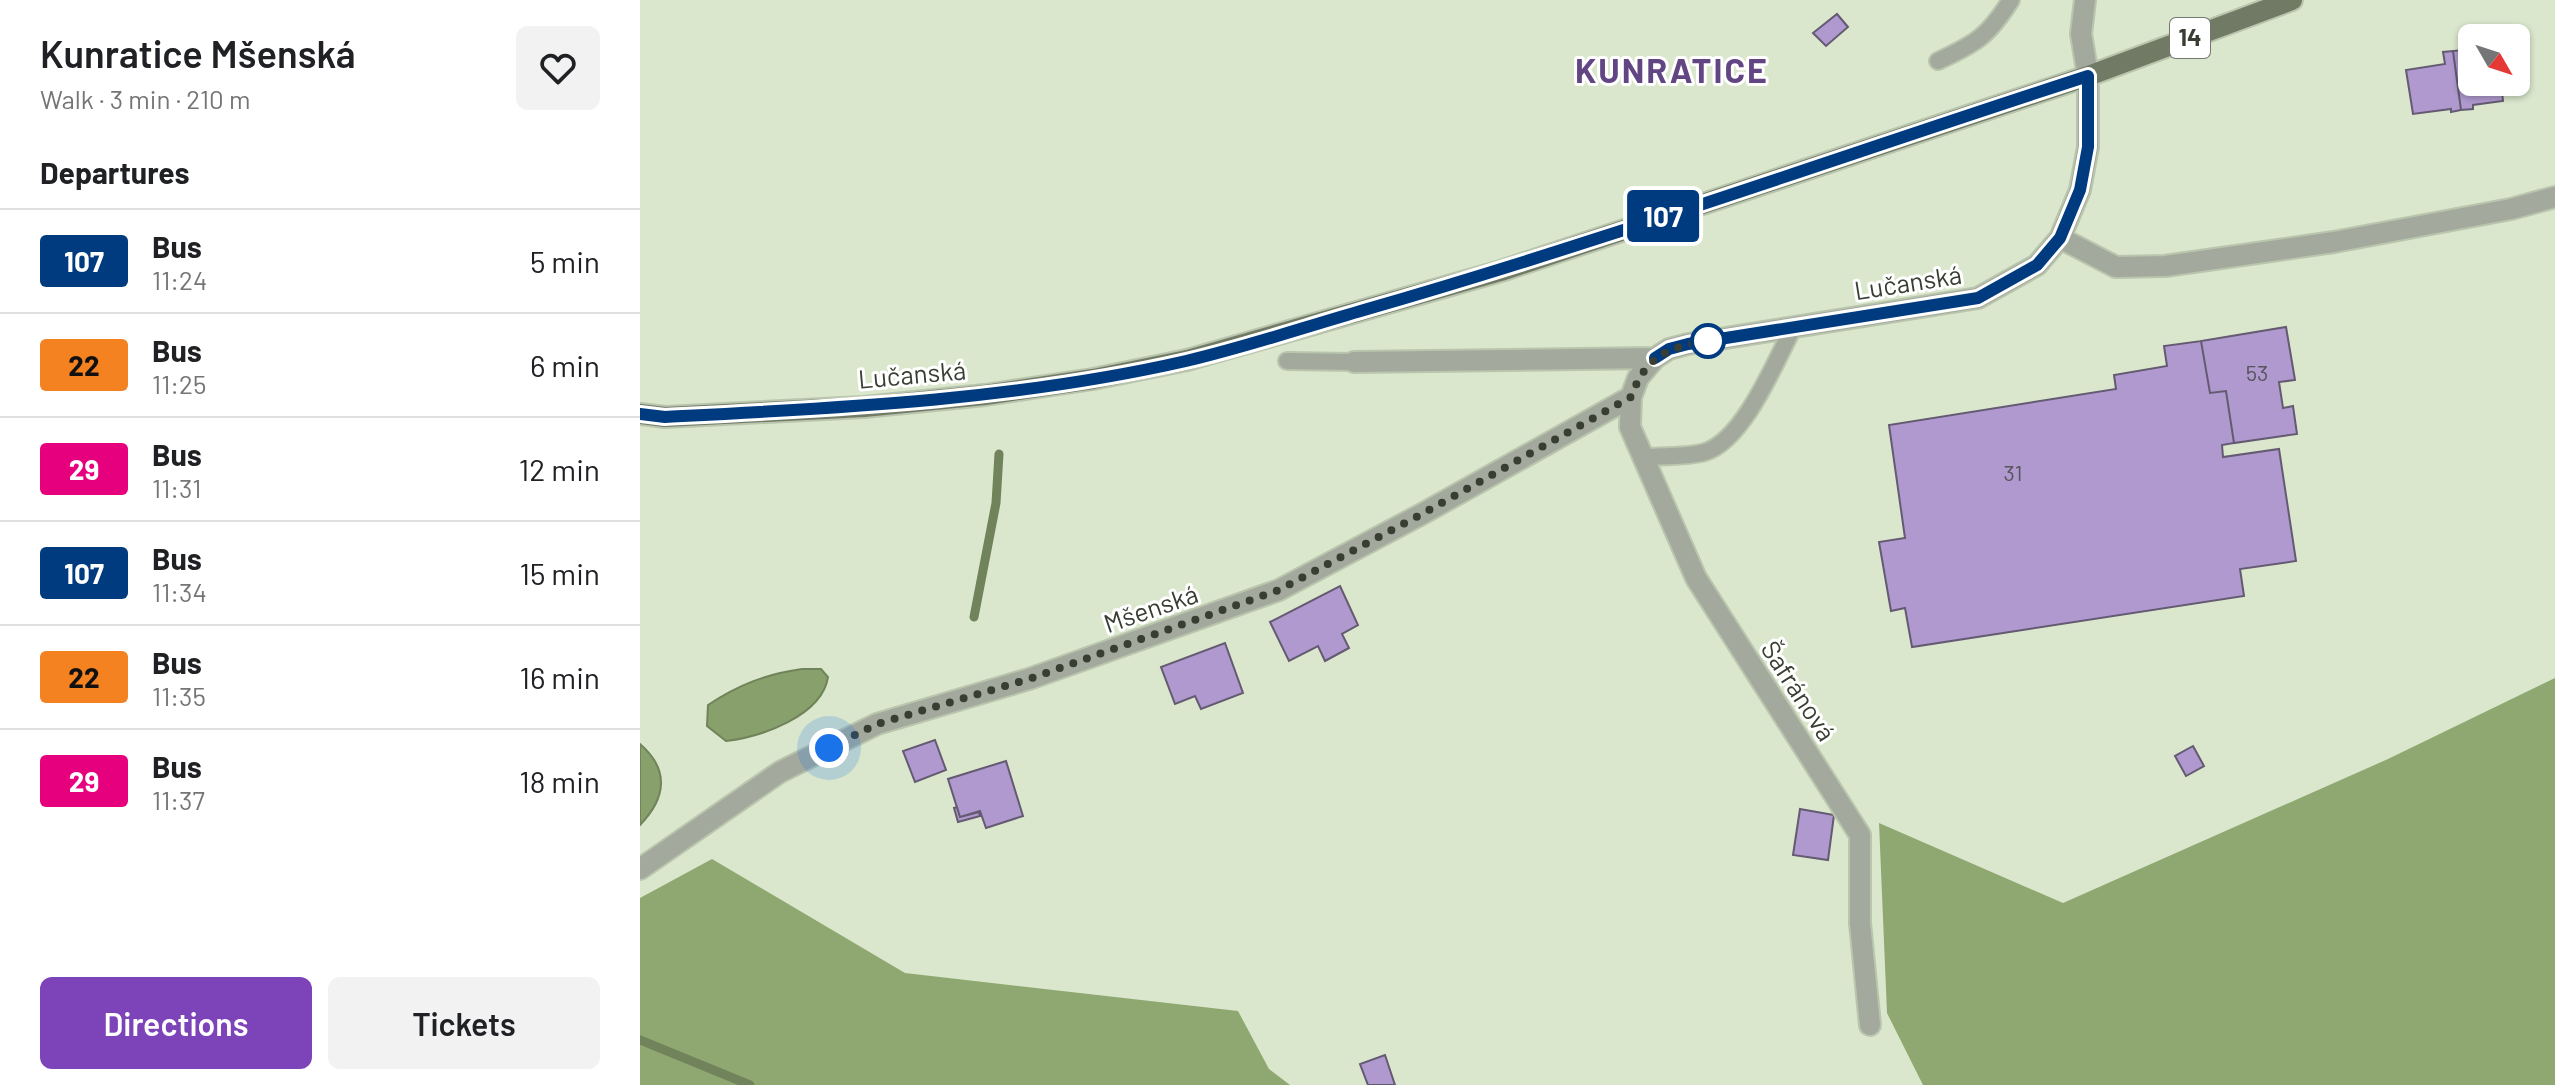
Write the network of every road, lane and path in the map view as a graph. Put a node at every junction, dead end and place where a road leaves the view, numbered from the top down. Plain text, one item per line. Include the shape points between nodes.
1 (2011, 0) edge
2 (2085, 0) edge
3 (2292, 0) edge
4 (1938, 61) dead end
5 (2088, 76) junction
6 (2555, 197) edge
7 (2060, 238) junction
8 (1793, 328) junction
9 (1655, 358) junction
10 (1287, 361) dead end
11 (1354, 362) joint
12 (1631, 397) junction
13 (640, 414) edge
14 (1643, 457) junction
15 (640, 869) edge
16 (1870, 1025) dead end

1 - 4 lane via 1977,43
2 - 5 street via 2081,34
3 - 5 main road, 14
5 - 7 street via 2083,176
5 - 13 main road, Lučanská / 14 via 1501,271 1187,360 1093,379 880,405
6 - 7 street via 2334,242 2165,266 2116,267
7 - 8 street, Lučanská via 2037,265 1978,298
8 - 9 street, Lučanská via 1688,344
8 - 14 lane via 1730,436 1705,452
9 - 11 street, Lučanská
9 - 12 street
10 - 11 lane, Lučanská
12 - 14 street, Šafránová via 1630,427
12 - 15 street, Mšenská via 1279,590 1029,679 877,724 780,772
14 - 16 street, Šafránová via 1696,578 1860,835 1860,923

